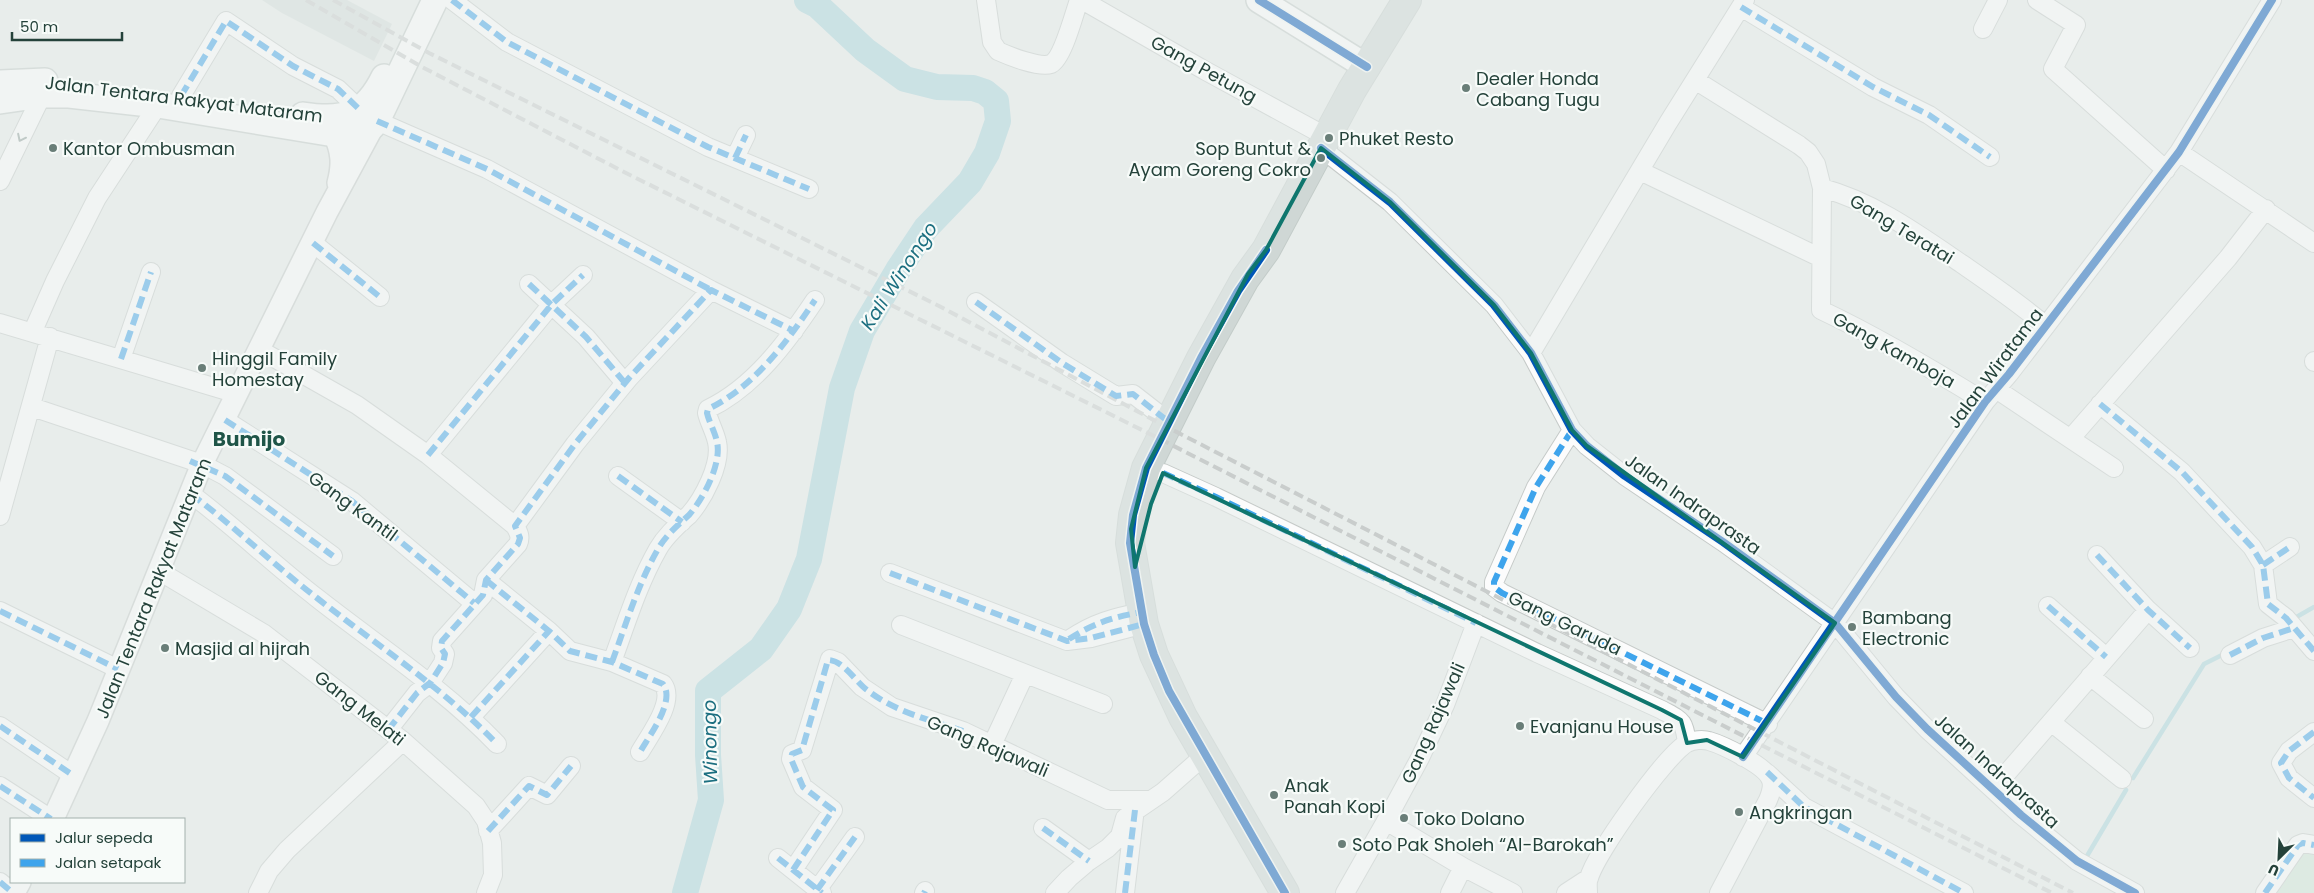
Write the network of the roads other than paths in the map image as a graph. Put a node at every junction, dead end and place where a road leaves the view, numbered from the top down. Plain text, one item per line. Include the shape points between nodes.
1 (422, 0) edge
2 (435, 0) edge
3 (452, 0) edge
4 (986, 0) edge
5 (1081, 0) edge
6 (1259, 0) edge
7 (1407, 0) edge
8 (1998, 0) edge
9 (2037, 0) edge
10 (2272, 0) edge
11 (1743, 3) edge
12 (1983, 29) dead end
13 (1366, 67) junction
14 (1695, 80) junction
15 (0, 83) edge
16 (42, 95) junction
17 (0, 101) edge
18 (170, 101) junction
19 (370, 118) junction
20 (334, 134) junction
21 (746, 135) dead end
22 (1324, 142) junction
23 (2180, 152) junction
24 (1990, 157) dead end
25 (735, 158) junction
26 (2166, 170) junction
27 (1640, 171) junction
28 (0, 181) edge
29 (1822, 188) junction
30 (809, 189) dead end
31 (335, 198) junction
32 (2266, 209) junction
33 (312, 243) junction
34 (2314, 243) edge
35 (1266, 250) junction
36 (1821, 258) junction
37 (151, 272) dead end
38 (583, 275) dead end
39 (529, 284) dead end
40 (711, 290) junction
41 (380, 297) dead end
42 (815, 300) dead end
43 (976, 302) dead end
44 (552, 304) junction
45 (0, 323) edge
46 (2046, 326) junction
47 (33, 331) junction
48 (794, 331) junction
49 (50, 336) junction
50 (260, 350) junction
51 (1531, 353) junction
52 (120, 359) junction
53 (625, 383) junction
54 (237, 394) junction
55 (1991, 395) junction
56 (2100, 404) junction
57 (32, 407) junction
58 (225, 420) junction
59 (1169, 422) junction
60 (1572, 430) junction
61 (2071, 438) junction
62 (428, 455) junction
63 (202, 464) junction
64 (2114, 468) dead end
65 (1163, 474) junction
66 (618, 476) dead end
67 (191, 494) junction
68 (0, 516) edge
69 (682, 522) junction
70 (515, 526) junction
71 (2290, 547) dead end
72 (2097, 555) dead end
73 (333, 556) dead end
74 (2263, 565) junction
75 (1136, 567) junction
76 (159, 571) junction
77 (890, 573) dead end
78 (486, 580) junction
79 (474, 603) junction
80 (2048, 606) dead end
81 (2148, 610) junction
82 (0, 611) edge
83 (1143, 618) junction
84 (1476, 623) junction
85 (1835, 623) junction
86 (2290, 623) junction
87 (901, 625) dead end
88 (549, 631) junction
89 (2190, 648) dead end
90 (2314, 651) edge
91 (2230, 655) dead end
92 (2106, 657) junction
93 (612, 662) junction
94 (118, 669) junction
95 (1025, 674) junction
96 (2090, 676) junction
97 (430, 683) junction
98 (1103, 704) dead end
99 (471, 717) junction
100 (2144, 719) dead end
101 (2051, 722) junction
102 (1768, 724) junction
103 (0, 726) edge
104 (388, 730) junction
105 (2314, 732) edge
106 (403, 741) junction
107 (1687, 743) junction
108 (497, 744) dead end
109 (992, 745) junction
110 (640, 752) dead end
111 (1205, 755) junction
112 (1744, 757) junction
113 (572, 766) dead end
114 (1766, 772) junction
115 (74, 776) junction
116 (2122, 779) dead end
117 (0, 786) edge
118 (1994, 788) junction
119 (2314, 798) edge
120 (1150, 800) junction
121 (1135, 810) junction
122 (50, 818) edge
123 (53, 818) edge
124 (1386, 821) junction
125 (1043, 828) dead end
126 (488, 831) junction
127 (855, 837) dead end
128 (2314, 846) edge
129 (778, 858) dead end
130 (1089, 861) junction
131 (1463, 867) junction
132 (793, 870) junction
133 (0, 882) edge
134 (1588, 886) edge
135 (819, 891) edge
136 (13, 893) edge
137 (258, 893) edge
138 (486, 893) edge
139 (1055, 893) edge
140 (1125, 893) edge
141 (1285, 893) edge
142 (1345, 893) edge
143 (1450, 893) edge
144 (1513, 893) edge
145 (1566, 893) edge
146 (1719, 893) edge
147 (1964, 893) edge
148 (2135, 893) edge
149 (2265, 893) edge

1 - 19 main road, Jalan Tentara Rakyat Mataram via 374,96
2 - 19 main road, Jalan Tentara Rakyat Mataram
3 - 25 street via 507,42
4 - 5 street, Gang Petung via 992,42 1000,52 1038,64 1054,61 1060,54
5 - 22 street, Gang Petung
6 - 13 main road
7 - 13 main road
8 - 12 street
9 - 26 street via 2076,25 2053,68
10 - 23 street, Jalan Wiratama
11 - 14 street
11 - 24 street via 1873,87 1929,115
13 - 22 main road
14 - 27 street
14 - 29 street via 1808,152 1816,164
15 - 18 main road, Jalan Tentara Rakyat Mataram via 63,81
16 - 17 main road, Jalan Tentara Rakyat Mataram
16 - 18 main road, Jalan Tentara Rakyat Mataram
16 -> 28 street
18 - 19 main road, Jalan Tentara Rakyat Mataram via 317,117
18 - 19 street via 226,21 294,66 338,89
18 - 20 main road, Jalan Tentara Rakyat Mataram
18 - 47 street via 97,198
19 - 20 main road, Jalan Tentara Rakyat Mataram via 362,135
19 - 31 street, Jalan Tentara Rakyat Mataram
19 - 40 street via 487,170
20 - 31 street, Jalan Tentara Rakyat Mataram via 342,167
21 - 25 street
22 - 35 main road
22 - 51 street, Jalan Indraprasta via 1447,257 1494,305
23 - 26 street, Jalan Wiratama
23 - 32 street
25 - 30 street
26 - 46 street, Jalan Wiratama
27 - 36 street
27 - 51 street
29 - 36 street, Gang Kamboja
29 - 46 street, Gang Teratai via 1850,196 1905,226
31 - 33 street, Jalan Tentara Rakyat Mataram
32 - 34 street
32 - 56 street via 2228,258
33 - 41 street
33 - 50 street, Jalan Tentara Rakyat Mataram
35 - 59 main road via 1238,290
35 - 65 main road via 1254,289
36 - 55 street, Gang Kamboja via 1821,310
37 - 52 street
38 - 44 street
39 - 44 street
40 - 48 street
40 - 53 street
42 - 48 street
43 - 59 street via 1062,363 1116,396 1133,394
44 - 53 street via 586,337
44 - 62 street
45 - 47 street
46 - 55 street, Jalan Wiratama
47 - 49 street
48 - 69 street via 730,398 708,409 717,442 715,465 702,500
49 - 52 street
49 - 57 street
50 - 54 street, Jalan Tentara Rakyat Mataram
50 - 62 street via 357,405
51 - 60 street, Jalan Indraprasta
52 - 54 street
53 - 70 street
54 - 58 street, Jalan Tentara Rakyat Mataram
55 - 61 street
55 - 85 street, Jalan Wiratama
56 - 61 street
56 - 74 street via 2189,478 2252,546
57 - 63 street
57 - 68 street
58 - 63 street, Jalan Tentara Rakyat Mataram
58 - 79 street, Gang Kantil via 352,500
59 - 75 main road via 1146,468 1133,515 1130,543
60 - 85 street, Jalan Indraprasta via 1625,476
60 - 102 street, Gang Garuda via 1536,487 1494,582 1496,589
61 - 64 street
62 - 70 street
63 - 67 street, Jalan Tentara Rakyat Mataram
63 - 73 street via 225,476
65 - 75 main road via 1150,504
65 - 84 street
66 - 69 street
67 - 76 street, Jalan Tentara Rakyat Mataram
67 - 97 street via 315,597
69 - 93 street via 661,543 650,563
70 - 78 street via 520,538 518,544
71 - 74 street
72 - 81 street
74 - 86 street via 2268,604
75 - 83 main road
76 - 94 street, Jalan Tentara Rakyat Mataram
76 - 104 street, Gang Melati via 252,625
77 - 83 street via 1067,641 1089,626 1119,616
78 - 79 street via 484,593
78 - 88 street
79 - 97 street via 442,641 443,662
80 - 92 street
81 - 89 street
81 - 92 street
82 - 94 street
83 - 111 main road via 1169,691
84 - 107 street via 1681,720
84 - 124 street, Gang Rajawali via 1445,705
85 - 102 street, Jalan Wiratama
85 - 118 street, Jalan Indraprasta via 1896,697
86 - 90 street
86 - 91 street
87 - 95 street
88 - 93 street via 570,651
88 - 99 street
92 - 96 street
93 - 110 street via 658,681 666,689 664,710
94 - 115 street, Jalan Tentara Rakyat Mataram
95 - 98 street
95 - 109 street
96 - 100 street
96 - 101 street
97 - 99 street
97 - 104 street via 417,693
99 - 108 street
101 - 116 street
101 - 118 street
102 - 112 street, Jalan Wiratama
103 - 115 street
104 - 106 street, Gang Melati
105 - 119 street via 2289,751 2281,763 2289,778
106 - 126 street, Gang Melati via 476,806 486,821
106 - 137 street via 287,850 269,871
107 - 112 street via 1707,740
107 - 134 street via 1642,792 1601,854
109 - 120 street, Gang Rajawali via 1108,800
109 - 132 street, Gang Rajawali via 963,731 892,707 862,686 838,662 828,660 802,750 792,754 791,758 803,787 833,810
111 - 120 street
111 - 141 main road
112 - 114 street
113 - 126 street via 547,795 529,786
114 - 146 street via 1772,783 1768,800
114 - 147 street via 1804,807
115 - 123 street, Jalan Tentara Rakyat Mataram
117 - 122 street
118 - 148 street, Jalan Indraprasta via 2076,861
120 - 121 street
121 - 130 street via 1125,818 1120,836
121 - 140 street
124 - 131 street
124 - 142 street
125 - 130 street
126 - 138 street, Gang Melati via 493,867 492,881
127 - 135 street
128 - 149 street via 2303,843 2298,846
129 - 132 street
130 - 139 street
131 - 143 street
131 - 144 street
132 - 135 street
133 - 136 street
134 - 145 street

